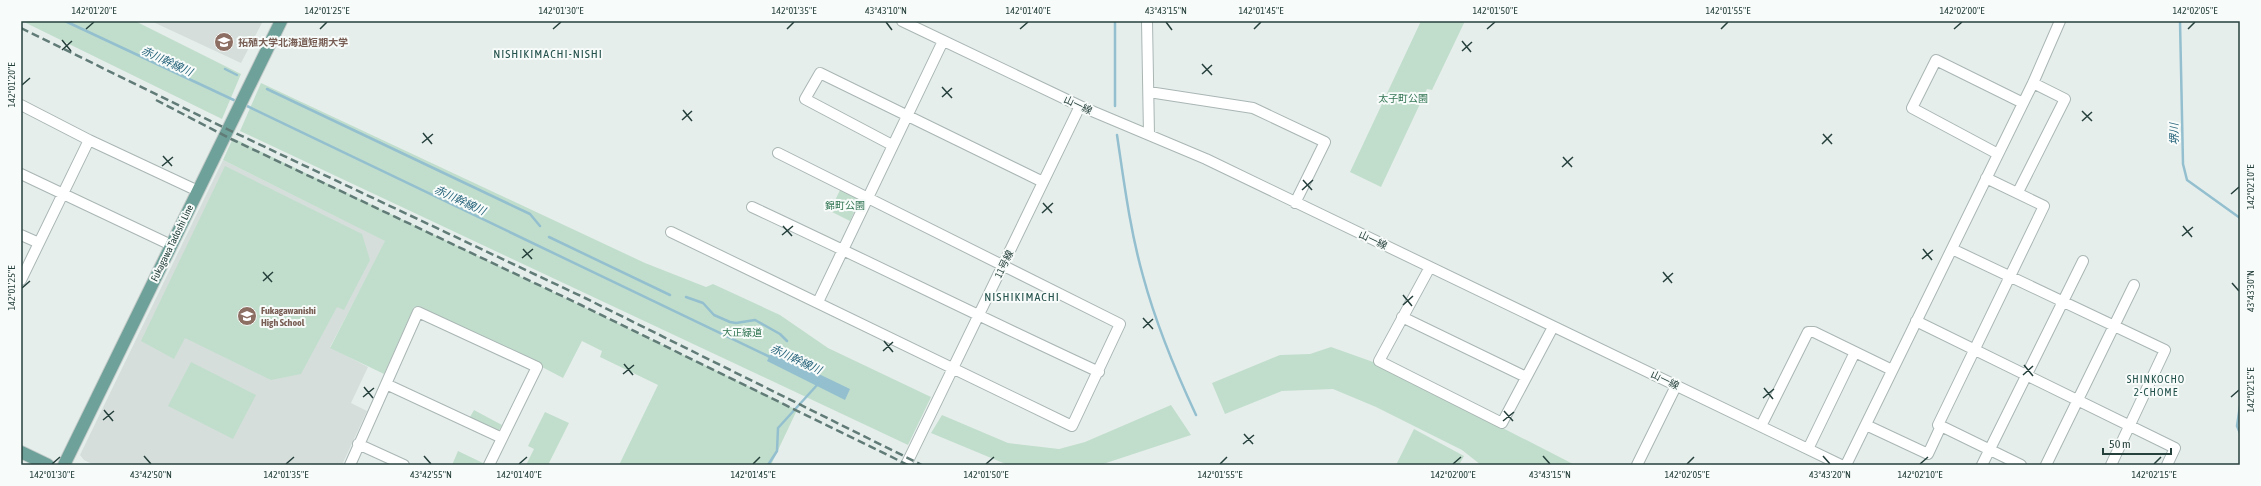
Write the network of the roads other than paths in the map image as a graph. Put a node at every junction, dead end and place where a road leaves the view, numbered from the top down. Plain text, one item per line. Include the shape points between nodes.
1 (281, 21) edge
2 (902, 21) edge
3 (1147, 21) edge
4 (2060, 21) edge
5 (943, 41) junction
6 (2033, 83) junction
7 (1149, 92) junction
8 (2023, 103) junction
9 (21, 105) edge
10 (1080, 106) junction
11 (907, 117) junction
12 (1149, 135) junction
13 (90, 140) junction
14 (892, 145) junction
15 (778, 153) dead end
16 (1998, 154) junction
17 (21, 174) edge
18 (1986, 178) junction
19 (1043, 182) junction
20 (198, 192) junction
21 (2018, 192) junction
22 (63, 195) junction
23 (867, 198) junction
24 (1295, 203) junction
25 (752, 207) dead end
26 (671, 232) dead end
27 (21, 235) edge
28 (39, 243) junction
29 (171, 245) junction
30 (842, 249) junction
31 (1952, 249) junction
32 (2083, 261) dead end
33 (1003, 265) junction
34 (1430, 267) junction
35 (2008, 276) junction
36 (21, 280) edge
37 (2134, 285) dead end
38 (818, 302) junction
39 (2061, 302) junction
40 (978, 316) junction
41 (1402, 318) junction
42 (1916, 321) junction
43 (1553, 327) junction
44 (2114, 327) junction
45 (1974, 350) junction
46 (1855, 352) junction
47 (953, 369) junction
48 (1892, 370) junction
49 (1099, 372) junction
50 (2026, 375) junction
51 (1526, 378) junction
52 (386, 384) junction
53 (1676, 386) junction
54 (2078, 400) junction
55 (1866, 425) junction
56 (2129, 425) junction
57 (1761, 426) junction
58 (1941, 426) junction
59 (502, 438) junction
60 (358, 444) junction
61 (1808, 449) junction
62 (1990, 450) junction
63 (21, 452) edge
64 (48, 465) edge
65 (64, 465) edge
66 (350, 465) edge
67 (404, 465) edge
68 (489, 465) edge
69 (906, 465) edge
70 (1637, 465) edge
71 (1841, 465) edge
72 (1846, 465) edge
73 (1982, 465) edge
74 (2021, 465) edge
75 (2046, 465) edge
76 (2111, 465) edge
77 (2167, 465) edge

1 - 20 main road, Fukagawa Tadoshi Line
2 - 5 street, 山一線
3 - 7 street
4 - 6 street
5 - 10 street, 山一線
5 - 11 street
6 - 8 street
6 - 21 street via 2065,99
7 - 12 street
7 - 24 street via 1253,108 1325,142
8 - 16 street
8 - 16 street via 1936,60 1912,108
9 - 13 street
10 - 12 street, 山一線
10 - 19 street, 11号線
11 - 14 street
11 - 14 street via 820,73 805,99
11 - 19 street
12 - 24 street, 山一線 via 1206,159
13 - 20 street
13 - 22 street
14 - 23 street
15 - 23 street
16 - 18 street
17 - 22 street
18 - 21 street
18 - 31 street
19 - 33 street, 11号線
20 - 29 main road, Fukagawa Tadoshi Line
21 - 35 street via 2044,206
22 - 28 street
22 - 29 street
23 - 30 street
23 - 33 street
24 - 34 street, 山一線
25 - 30 street
26 - 38 street
27 - 28 street
28 - 36 street
29 - 65 main road, Fukagawa Tadoshi Line
30 - 38 street
30 - 40 street
31 - 35 street
31 - 42 street
32 - 39 street
33 - 40 street, 11号線
33 - 49 street via 1120,324
34 - 41 street
34 - 43 street, 山一線
35 - 39 street
35 - 45 street
37 - 44 street
38 - 47 street
39 - 44 street
39 - 50 street
40 - 47 street, 11号線
40 - 49 street
41 - 51 street
41 - 51 street via 1380,361 1502,423
42 - 45 street
42 - 48 street
43 - 51 street
43 - 53 street, 山一線
44 - 54 street
44 - 56 street via 2165,350
45 - 50 street
45 - 58 street via 1938,425
46 - 48 street
46 - 57 street via 1814,332 1808,332
46 - 61 street
47 - 49 street via 1072,426
47 - 69 street, 11号線
48 - 55 street
50 - 54 street
50 - 62 street
52 - 59 street
52 - 59 street via 418,312 537,367
52 - 60 street
53 - 57 street, 山一線
53 - 70 street
54 - 56 street
54 - 75 street
55 - 58 street via 1928,454
55 - 72 street
56 - 76 street
56 - 77 street via 2175,448
57 - 61 street, 山一線
58 - 62 street
59 - 68 street
60 - 66 street
60 - 67 street
61 - 71 street, 山一線
62 - 73 street
62 - 74 street
63 - 64 main road

